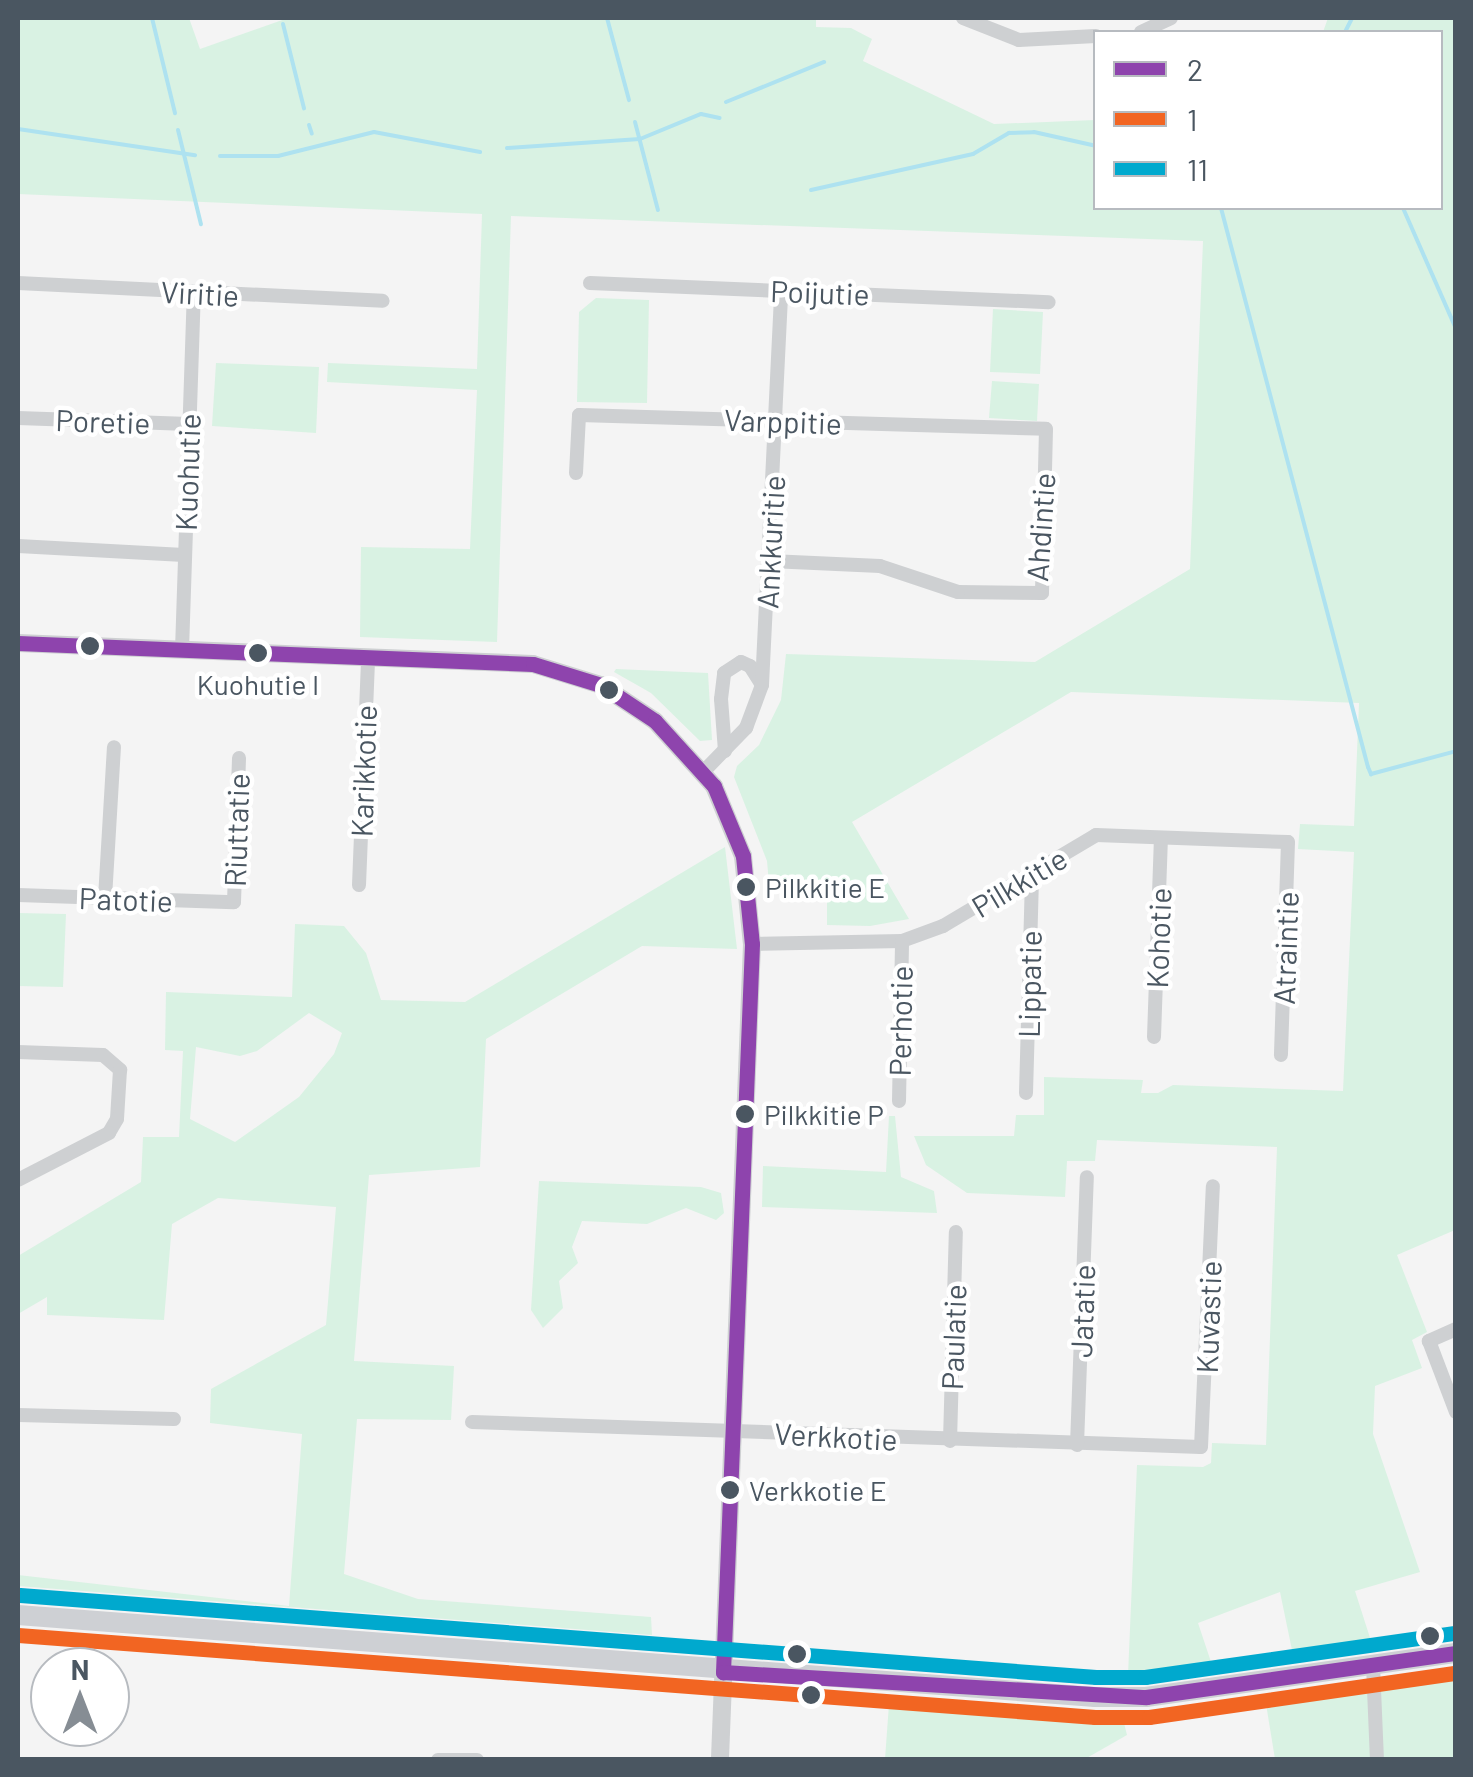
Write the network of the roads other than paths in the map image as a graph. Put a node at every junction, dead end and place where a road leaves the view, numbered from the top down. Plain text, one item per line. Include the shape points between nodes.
1 (963, 18) edge
2 (1170, 18) edge
3 (1145, 30) edge
4 (1093, 36) edge
5 (18, 282) edge
6 (590, 284) dead end
7 (781, 290) junction
8 (194, 293) junction
9 (383, 301) dead end
10 (1049, 302) dead end
11 (18, 418) edge
12 (775, 420) junction
13 (189, 424) junction
14 (1046, 430) joint
15 (576, 473) dead end
16 (18, 546) edge
17 (184, 555) junction
18 (770, 561) junction
19 (18, 644) edge
20 (182, 650) junction
21 (368, 656) junction
22 (762, 685) junction
23 (114, 747) dead end
24 (725, 751) junction
25 (239, 758) dead end
26 (702, 772) junction
27 (1161, 838) junction
28 (1288, 842) joint
29 (1032, 876) junction
30 (358, 886) dead end
31 (18, 895) edge
32 (105, 898) junction
33 (234, 902) joint
34 (902, 941) junction
35 (752, 944) junction
36 (1154, 1037) dead end
37 (18, 1052) edge
38 (1281, 1055) dead end
39 (1026, 1093) dead end
40 (898, 1101) dead end
41 (1087, 1177) dead end
42 (18, 1180) edge
43 (1212, 1186) dead end
44 (956, 1232) dead end
45 (1456, 1329) edge
46 (1456, 1412) edge
47 (18, 1415) edge
48 (174, 1419) dead end
49 (472, 1422) dead end
50 (734, 1431) junction
51 (950, 1441) junction
52 (1077, 1445) junction
53 (1201, 1447) joint
54 (18, 1616) edge
55 (1456, 1653) edge
56 (1373, 1665) junction
57 (723, 1672) junction
58 (438, 1760) edge
59 (477, 1760) edge
60 (720, 1760) edge
61 (1377, 1760) edge

1 - 4 street via 1019,40
2 - 3 street
5 - 8 street, Viritie
6 - 7 street, Poijutie
7 - 10 street, Poijutie
7 - 12 street, Ankkuritie
8 - 9 street, Viritie
8 - 13 street, Kuohutie
11 - 13 street, Poretie
12 - 14 street, Varppitie
12 - 15 street, Varppitie via 579,415
12 - 18 street, Ankkuritie
13 - 17 street, Kuohutie
14 - 18 street, Ahdintie via 1042,593 958,592 880,566
16 - 17 street
17 - 20 street, Kuohutie
18 - 22 street, Ankkuritie
19 - 20 street
20 - 21 street
21 - 26 street via 533,664 568,672 655,721
21 - 30 street, Karikkotie
22 - 24 street, Ankkuritie via 746,728
22 - 24 street via 740,662 724,673
23 - 32 street
24 - 26 street, Ankkuritie
25 - 33 street, Riuttatie
26 - 35 street via 743,856
27 - 28 street, Pilkkitie
27 - 29 street, Pilkkitie via 1096,835
27 - 36 street, Kohotie
28 - 38 street, Atraintie
29 - 34 street, Pilkkitie
29 - 39 street, Lippatie
31 - 32 street, Patotie
32 - 33 street, Patotie
34 - 35 street, Pilkkitie
34 - 40 street, Perhotie
35 - 50 street
37 - 42 street via 103,1055 120,1070 117,1119 109,1133
41 - 52 street, Jatatie
43 - 53 street, Kuvastie
44 - 51 street, Paulatie
45 - 46 street via 1429,1341
47 - 48 street
49 - 50 street, Verkkotie
50 - 51 street, Verkkotie
50 - 57 street
51 - 52 street, Verkkotie
52 - 53 street, Verkkotie
54 - 57 main road
55 - 56 main road
56 - 57 main road via 1095,1697
56 - 61 street
57 - 60 street
58 - 59 street

